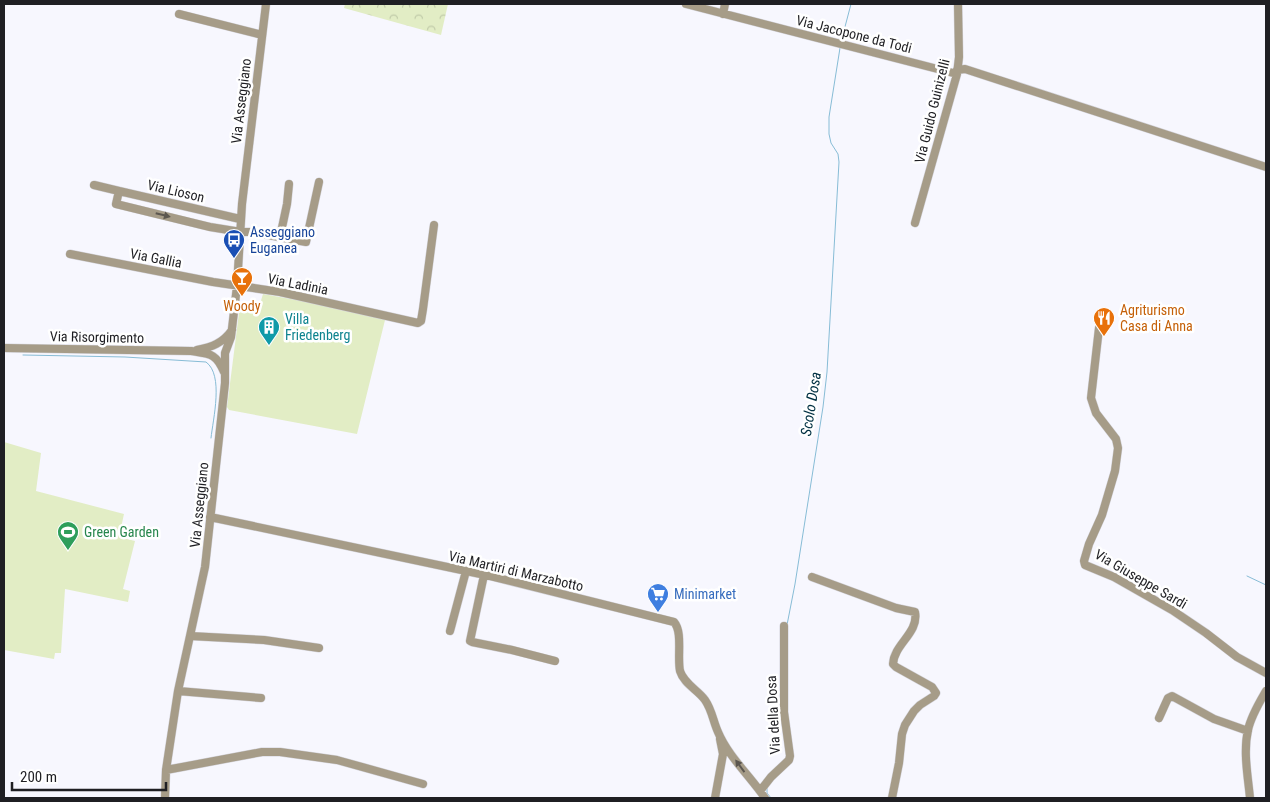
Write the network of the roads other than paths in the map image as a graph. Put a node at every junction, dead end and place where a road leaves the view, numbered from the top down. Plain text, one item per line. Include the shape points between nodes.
1 (266, 4) edge
2 (686, 4) edge
3 (725, 4) edge
4 (958, 4) edge
5 (179, 14) dead end
6 (723, 14) junction
7 (262, 35) junction
8 (957, 72) junction
9 (1266, 167) edge
10 (319, 182) dead end
11 (289, 184) dead end
12 (94, 185) dead end
13 (119, 191) junction
14 (240, 219) junction
15 (915, 223) dead end
16 (434, 225) dead end
17 (240, 232) junction
18 (280, 237) junction
19 (70, 254) dead end
20 (237, 286) junction
21 (1099, 328) dead end
22 (232, 330) junction
23 (215, 346) junction
24 (4, 348) edge
25 (191, 351) junction
26 (220, 354) junction
27 (210, 516) junction
28 (466, 571) junction
29 (484, 575) junction
30 (812, 578) dead end
31 (784, 626) dead end
32 (450, 631) dead end
33 (190, 636) junction
34 (319, 648) dead end
35 (555, 661) dead end
36 (1266, 673) edge
37 (178, 691) junction
38 (1266, 691) edge
39 (261, 698) dead end
40 (1159, 718) dead end
41 (1248, 731) junction
42 (726, 750) junction
43 (166, 770) junction
44 (423, 784) dead end
45 (760, 790) junction
46 (165, 798) edge
47 (715, 798) edge
48 (765, 798) edge
49 (892, 798) edge
50 (1250, 798) edge

1 - 7 street, Via Asseggiano
2 - 6 street, Via Jacopone da Todi
3 - 6 street
4 - 8 street, Via Guido Guinizelli
5 - 7 street
6 - 8 street, Via Jacopone da Todi
7 - 14 street, Via Asseggiano
8 - 9 street, Via Jacopone da Todi via 965,69
8 - 15 street, Via Guido Guinizelli
10 - 18 street via 306,242
11 - 18 street
12 - 13 street, Via Lioson
13 - 14 street, Via Lioson
13 -> 17 street via 116,204
14 - 17 street, Via Asseggiano
16 - 20 street, Via Ladinia via 421,321 418,323 280,292
17 - 18 street
17 - 20 street, Via Asseggiano
19 - 20 street, Via Gallia
20 - 22 street, Via Asseggiano
21 - 36 street, Via Giuseppe Sardi via 1092,398 1096,413 1116,439 1118,448 1115,471 1102,515 1089,544 1085,565 1172,610 1237,657
22 - 23 street
22 - 26 street, Via Asseggiano via 230,340
23 - 25 street, Via Risorgimento
23 - 26 street via 212,351
23 - 26 street via 222,346
24 - 25 street, Via Risorgimento
25 - 26 street, Via Risorgimento
26 - 27 street, Via Asseggiano via 225,375
27 - 28 street, Via Martiri di Marzabotto
27 - 33 street, Via Asseggiano via 204,572
28 - 29 street, Via Martiri di Marzabotto
28 - 32 street
29 - 35 street via 470,641
29 - 42 street, Via Martiri di Marzabotto via 674,622 679,631 681,672 712,712
30 - 49 street via 915,612 916,622 893,658 893,664 932,687 936,693 914,711 905,725
31 - 45 street, Via della Dosa via 784,712 790,756
33 - 34 street via 264,640
33 - 37 street, Via Asseggiano
37 - 39 street
37 - 43 street, Via Asseggiano
38 - 41 street
40 - 41 street via 1172,696 1214,719
41 - 50 street via 1246,750
45 -> 42 street
42 - 47 street
43 - 44 street via 262,752 280,752 337,760
43 - 46 street, Via Asseggiano
45 - 48 street

